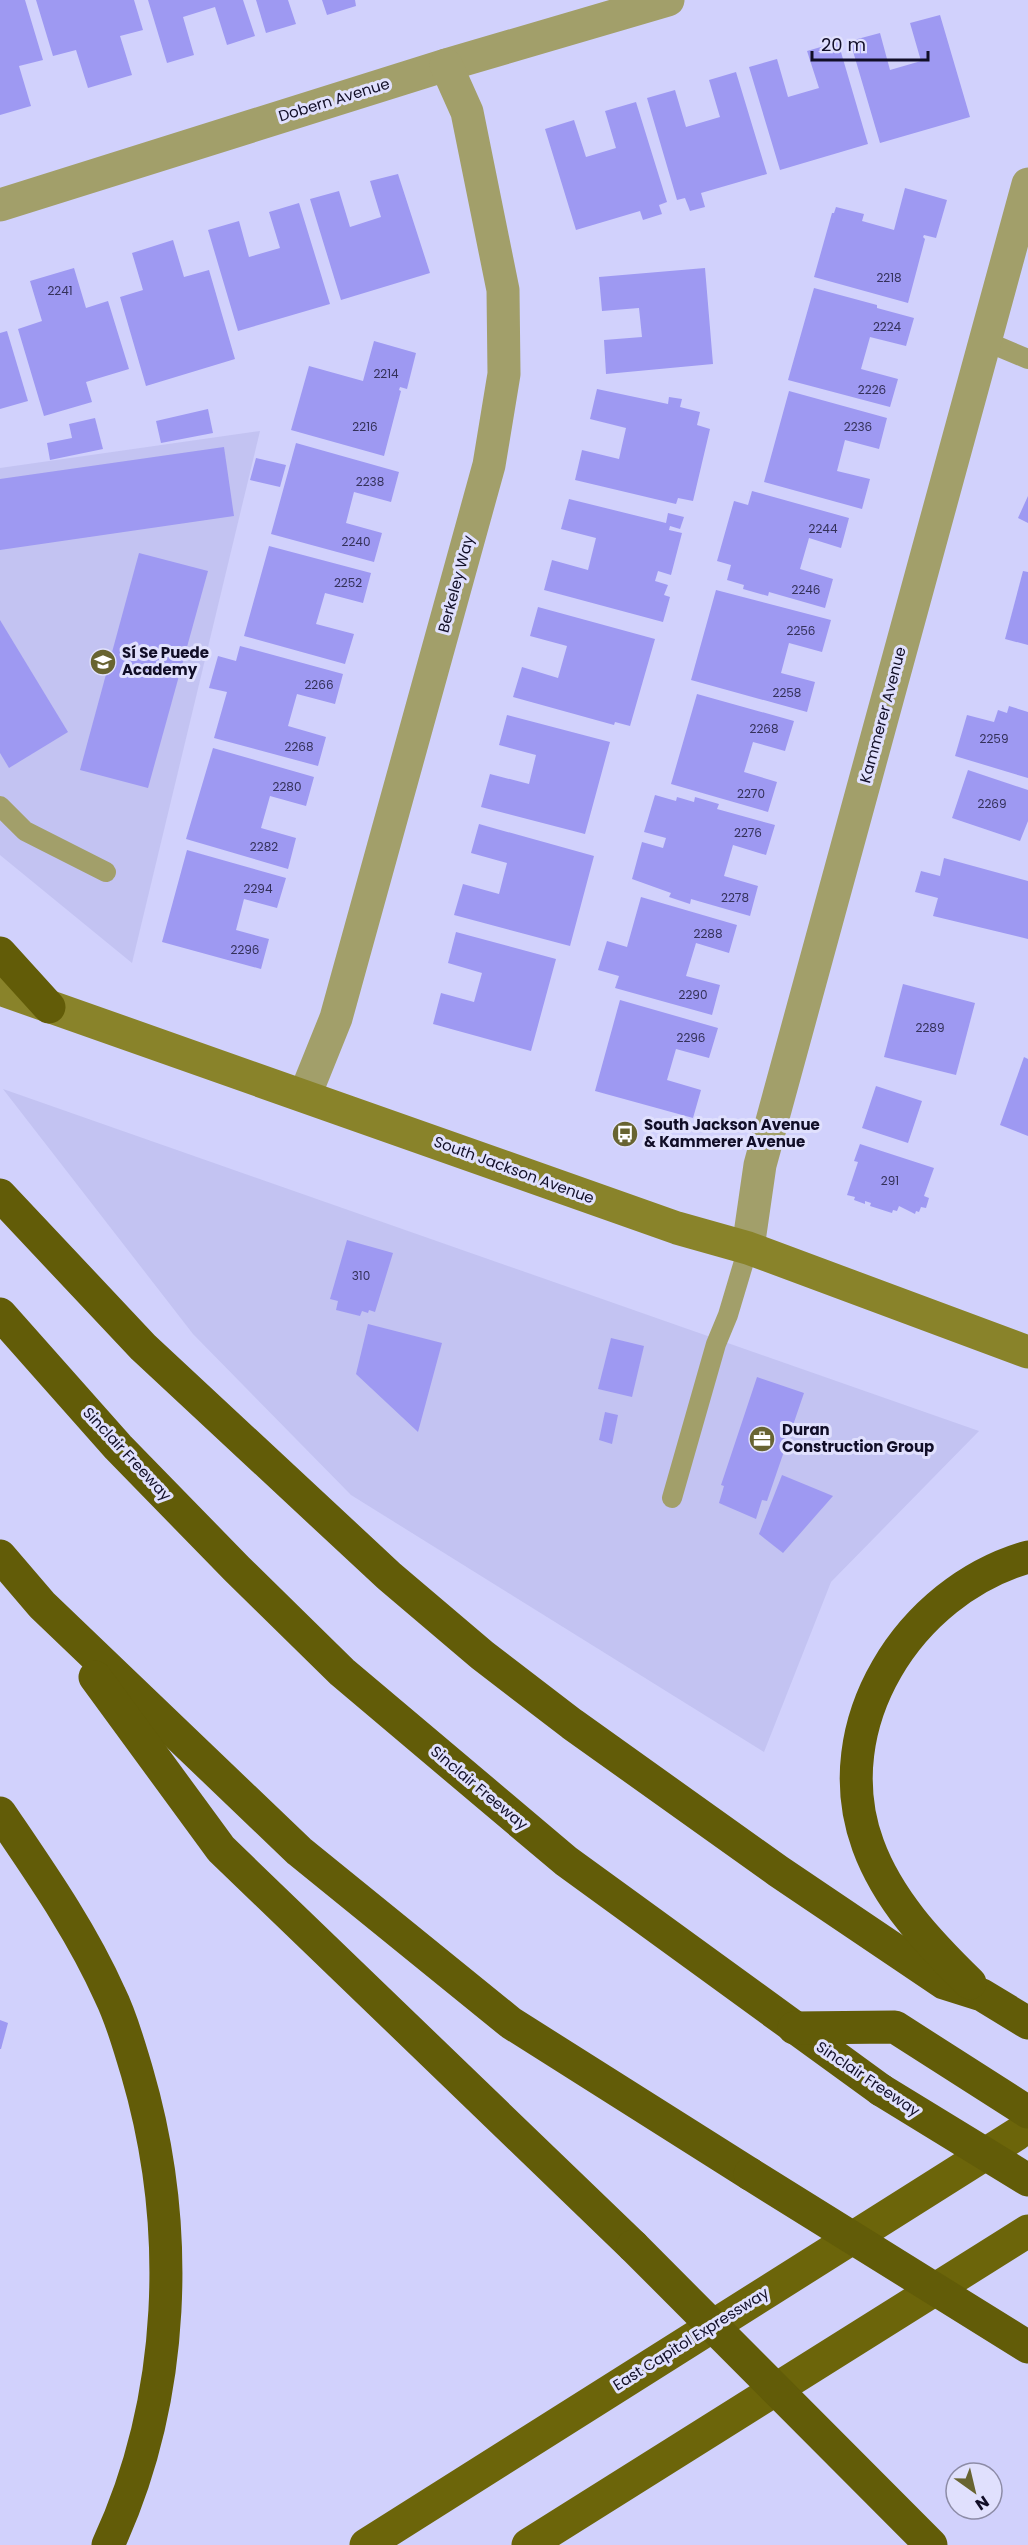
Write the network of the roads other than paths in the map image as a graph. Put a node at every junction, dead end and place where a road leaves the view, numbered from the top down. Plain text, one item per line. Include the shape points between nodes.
1 (668, 0) edge
2 (446, 65) junction
3 (1028, 184) edge
4 (0, 205) edge
5 (985, 341) junction
6 (1028, 359) edge
7 (0, 806) edge
8 (106, 872) dead end
9 (0, 953) edge
10 (0, 989) edge
11 (49, 1007) junction
12 (305, 1095) junction
13 (0, 1195) edge
14 (748, 1248) junction
15 (0, 1314) edge
16 (1028, 1352) edge
17 (672, 1498) dead end
18 (0, 1556) edge
19 (1028, 1557) edge
20 (42, 1605) junction
21 (0, 1813) edge
22 (1006, 2010) edge
23 (794, 2028) junction
24 (1024, 2124) edge
25 (1028, 2180) edge
26 (1028, 2230) edge
27 (1028, 2347) edge
28 (108, 2545) edge
29 (366, 2545) edge
30 (528, 2545) edge
31 (931, 2545) edge

1 - 2 street, Dobern Avenue
2 - 4 street, Dobern Avenue
2 - 12 street, Berkeley Way via 467,112 503,290 504,374 489,465 336,1018
3 - 5 street, Kammerer Avenue
5 - 6 lane
5 - 14 street, Kammerer Avenue via 760,1165
7 - 8 lane via 25,831
9 - 11 highway
10 - 11 main road, South Jackson Avenue
11 - 12 main road, South Jackson Avenue
12 - 14 main road, South Jackson Avenue via 666,1224
13 - 22 highway via 151,1354 389,1575 482,1655 778,1871 944,1983
14 - 16 main road, South Jackson Avenue
14 - 17 lane
15 - 23 highway, Sinclair Freeway via 118,1447 342,1672 566,1861
18 - 20 highway
19 - 22 highway via 1006,1563 966,1584 936,1607 902,1645 878,1682 862,1726 857,1769 858,1807 868,1845 887,1884 940,1953
20 - 27 highway, bridge via 299,1851 511,2023
20 - 31 highway, bridge via 221,1849 633,2246
21 - 28 highway via 57,1896 112,1997 145,2099 157,2154 167,2268 157,2380 140,2454
23 - 24 highway via 895,2027 937,2054
23 - 25 highway, Sinclair Freeway, bridge via 881,2090
24 - 29 highway, East Capitol Expressway
26 - 30 highway

